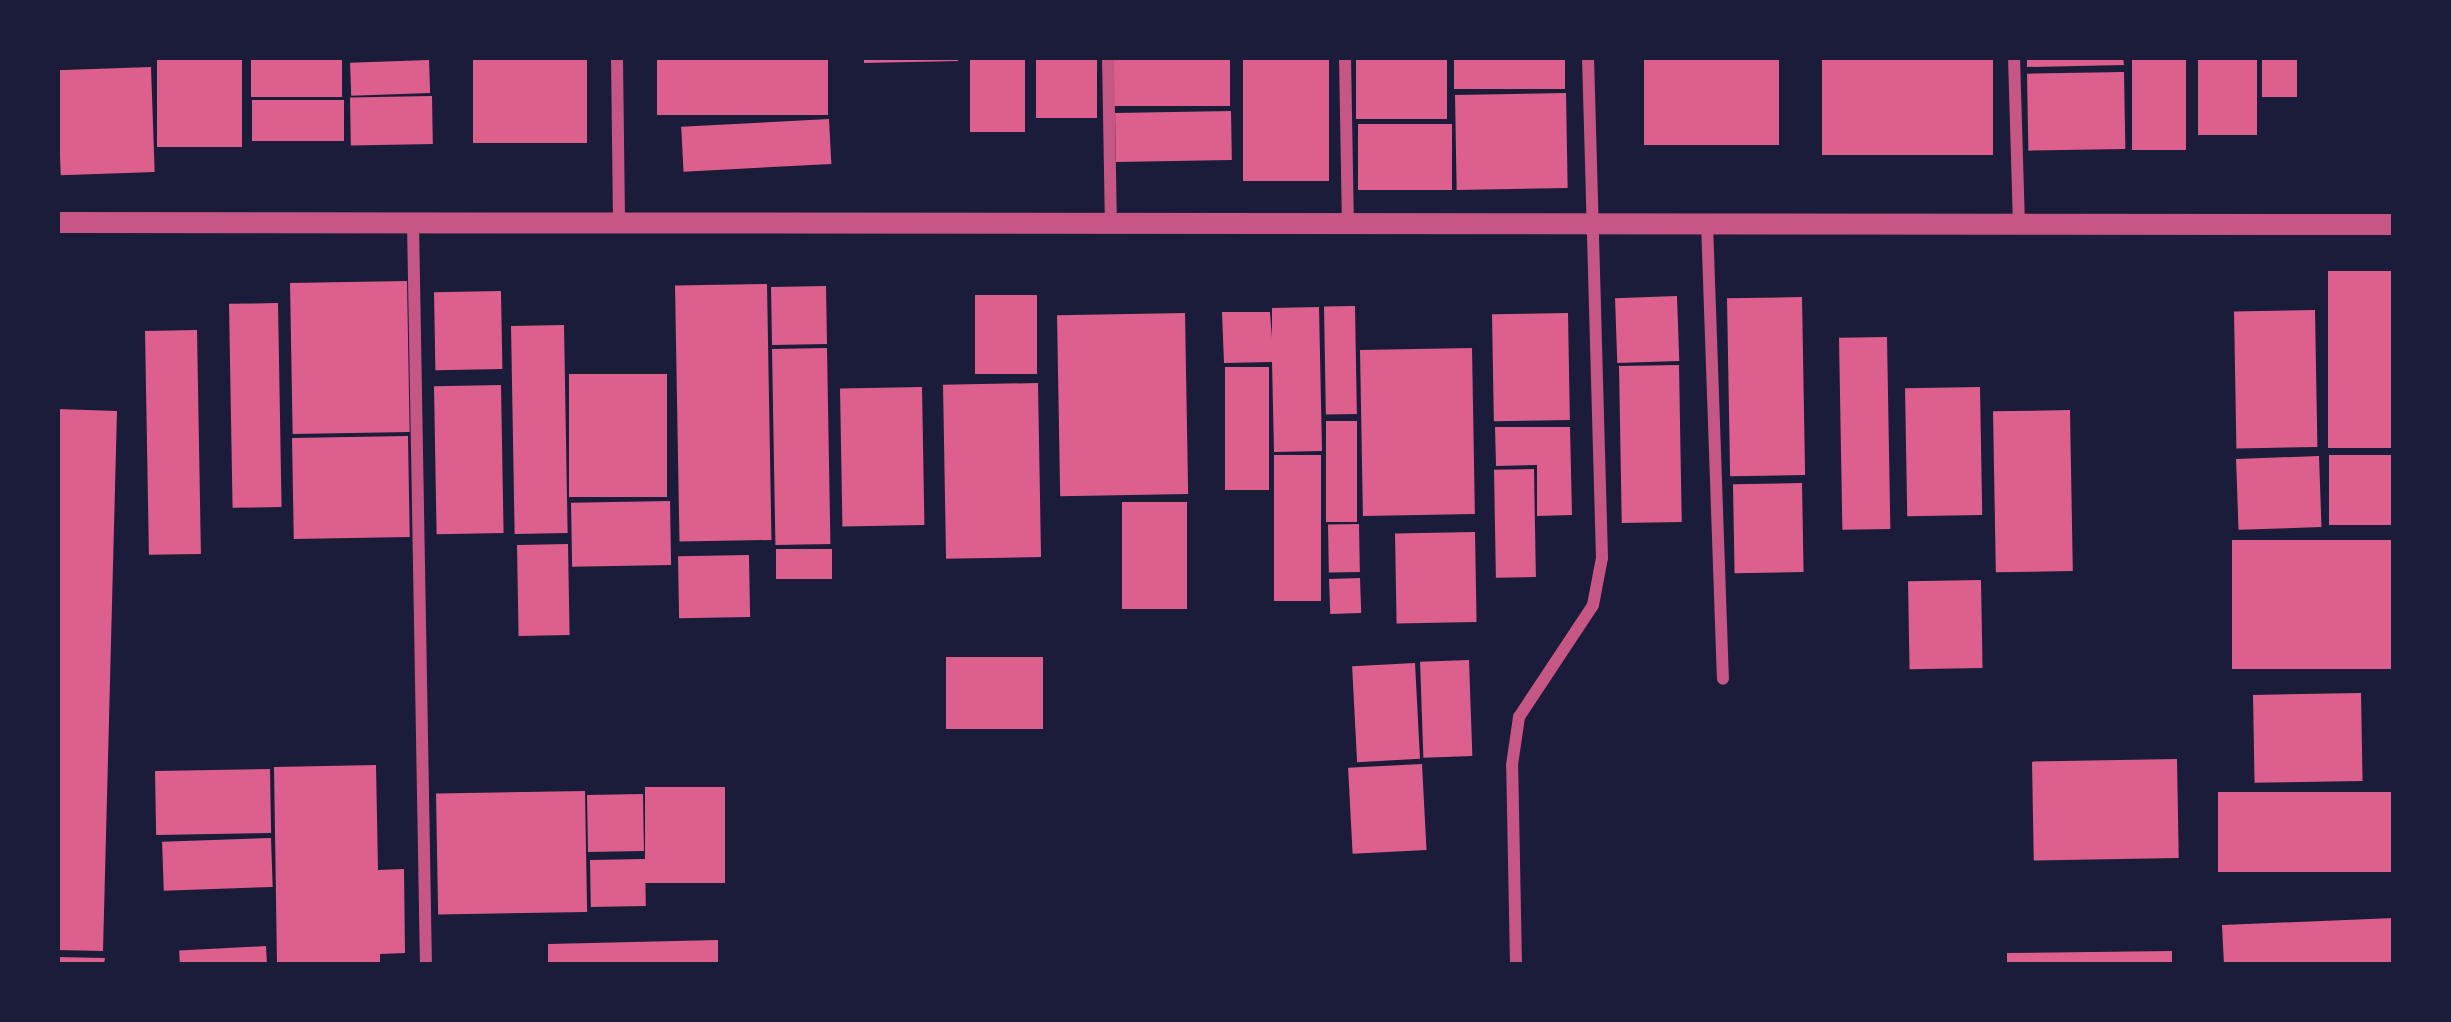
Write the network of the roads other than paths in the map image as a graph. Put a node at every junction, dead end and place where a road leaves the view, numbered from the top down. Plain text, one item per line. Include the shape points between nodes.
1 (617, 57) edge
2 (1108, 57) edge
3 (1345, 57) edge
4 (1588, 57) edge
5 (2014, 57) edge
6 (413, 221) junction
7 (57, 222) edge
8 (1348, 222) junction
9 (619, 223) junction
10 (1111, 223) junction
11 (1591, 223) junction
12 (1707, 223) junction
13 (2019, 224) junction
14 (2394, 224) edge
15 (1724, 679) dead end
16 (426, 965) edge
17 (1516, 965) edge

1 - 9 street
2 - 10 street
3 - 8 street
4 - 11 street
5 - 13 street
6 - 7 street
6 - 9 street
6 - 16 street
8 - 10 street
8 - 11 street
9 - 10 street
11 - 12 street
11 - 17 street via 1602,558 1593,605 1519,717 1512,765
12 - 13 street
12 - 15 street
13 - 14 street

